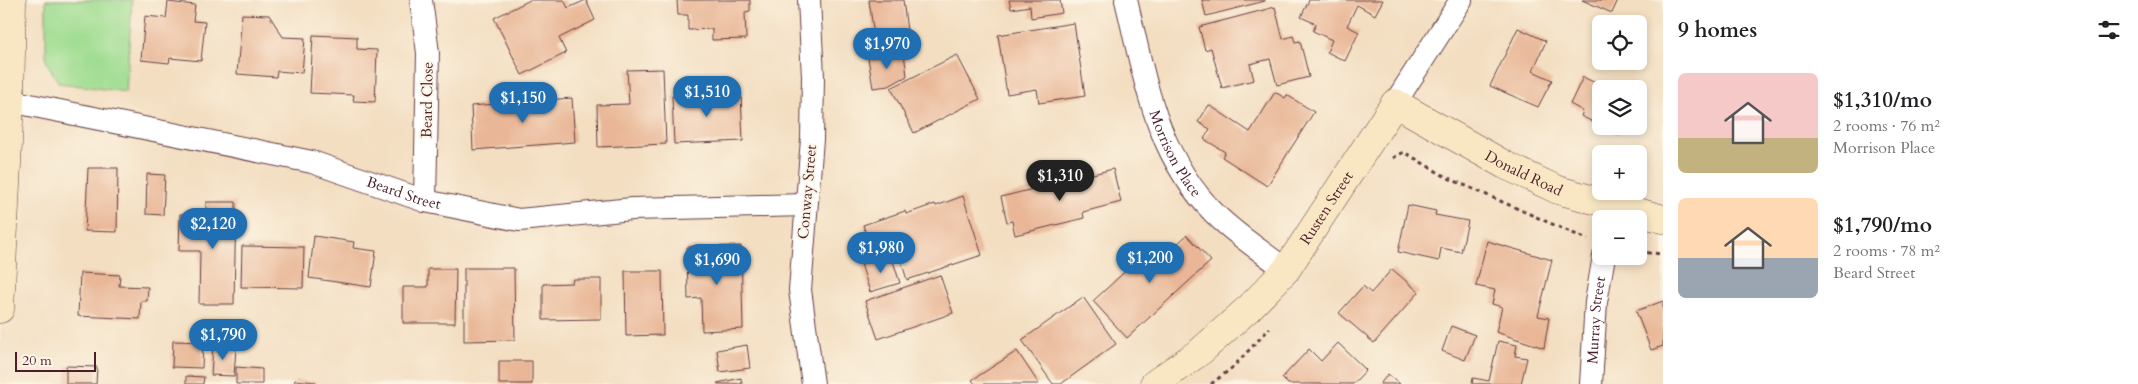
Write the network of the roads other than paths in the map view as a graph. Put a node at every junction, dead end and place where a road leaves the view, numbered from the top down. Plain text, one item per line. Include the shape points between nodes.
1 (12, 0) edge
2 (421, 0) edge
3 (809, 0) edge
4 (1126, 0) edge
5 (1461, 0) edge
6 (10, 101) junction
7 (1395, 103) junction
8 (425, 201) junction
9 (806, 205) junction
10 (1607, 210) edge
11 (1647, 217) edge
12 (1663, 219) edge
13 (1598, 265) edge
14 (1286, 270) junction
15 (0, 309) edge
16 (813, 384) edge
17 (1154, 384) edge
18 (1591, 384) edge

1 - 6 street
2 - 8 street, Beard Close via 428,53
3 - 9 street, Conway Street via 813,77
4 - 14 street, Morrison Place via 1151,102 1164,140 1180,171 1216,215
5 - 7 street, Rusten Street
6 - 8 street, Beard Street via 312,162
6 - 15 street
7 - 10 street, Donald Road via 1514,169
7 - 14 street, Rusten Street
8 - 9 street, Beard Street via 519,220 632,209
9 - 16 street, Conway Street via 800,290
11 - 12 street, Donald Road
13 - 18 street, Murray Street
14 - 17 street, Rusten Street via 1201,351

